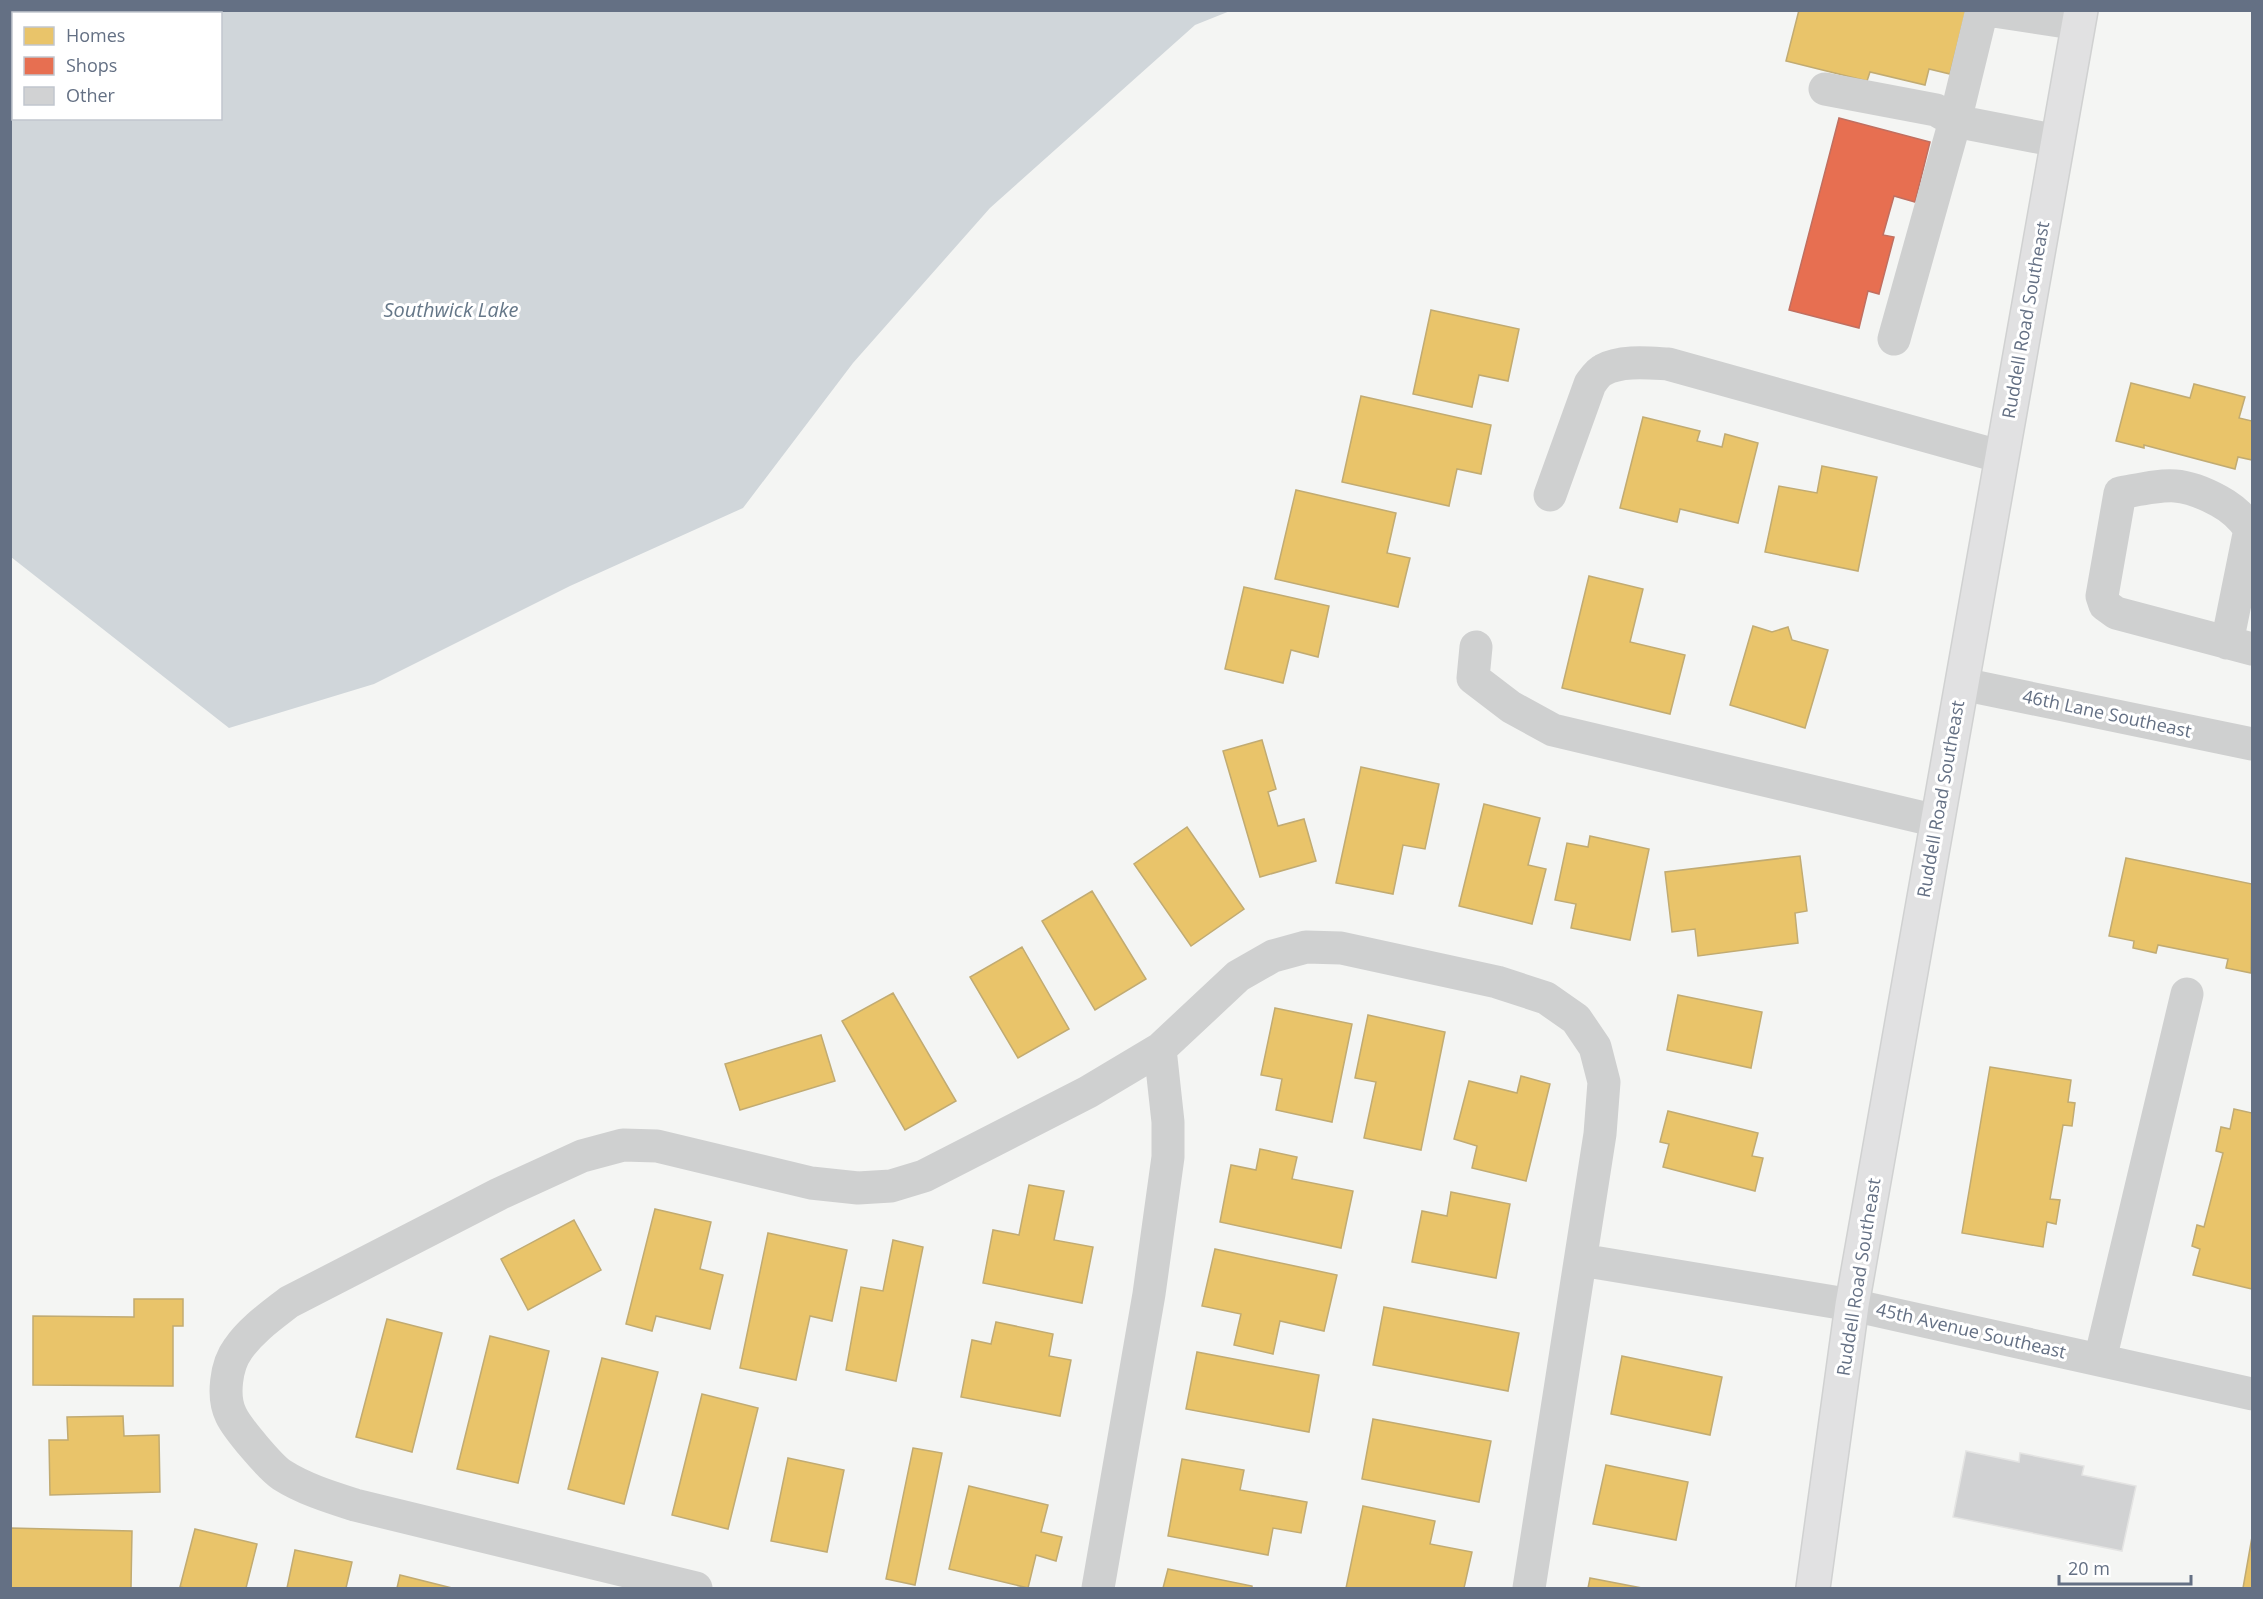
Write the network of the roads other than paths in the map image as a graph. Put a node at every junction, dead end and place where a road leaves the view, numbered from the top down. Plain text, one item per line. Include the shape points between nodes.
1 (1982, 10) edge
2 (1987, 10) edge
3 (2080, 17) edge
4 (1825, 89) dead end
5 (1955, 121) junction
6 (2058, 141) junction
7 (1894, 339) dead end
8 (2002, 457) junction
9 (1550, 495) dead end
10 (2240, 646) edge
11 (1476, 647) dead end
12 (1962, 684) junction
13 (2253, 744) edge
14 (1937, 821) junction
15 (2187, 994) dead end
16 (1160, 1049) junction
17 (1581, 1260) junction
18 (1852, 1305) junction
19 (2100, 1360) junction
20 (2253, 1394) edge
21 (696, 1588) edge
22 (1098, 1588) edge
23 (1529, 1588) edge
24 (1813, 1588) edge

1 - 5 street
2 - 3 street
3 - 6 main road, Ruddell Road Southeast
4 - 5 street via 1936,110
5 - 6 street
5 - 7 street
6 - 8 main road, Ruddell Road Southeast
8 - 9 street via 1668,364 1618,365 1602,370 1590,384
8 - 12 main road, Ruddell Road Southeast
10 - 10 street via 2116,613 2105,604 2102,596 2121,493 2184,486 2228,506 2244,520 2250,529
11 - 14 street via 1473,678 1510,707 1553,730
12 - 13 street, 46th Lane Southeast
12 - 14 main road, Ruddell Road Southeast
14 - 18 main road, Ruddell Road Southeast
15 - 19 street
16 - 17 street via 1238,976 1273,956 1306,947 1341,948 1497,982 1546,998 1576,1019 1595,1047 1604,1082
16 - 21 street via 1088,1092 924,1176 891,1186 858,1188 811,1183 657,1146 622,1145 582,1156 499,1194 289,1302 238,1349 229,1368 226,1395 231,1415 261,1455 282,1474 316,1492 354,1505
16 - 22 street via 1168,1157
17 - 18 street, 45th Avenue Southeast
17 - 23 street
18 - 19 street, 45th Avenue Southeast
18 - 24 main road, Ruddell Road Southeast
19 - 20 street, 45th Avenue Southeast

